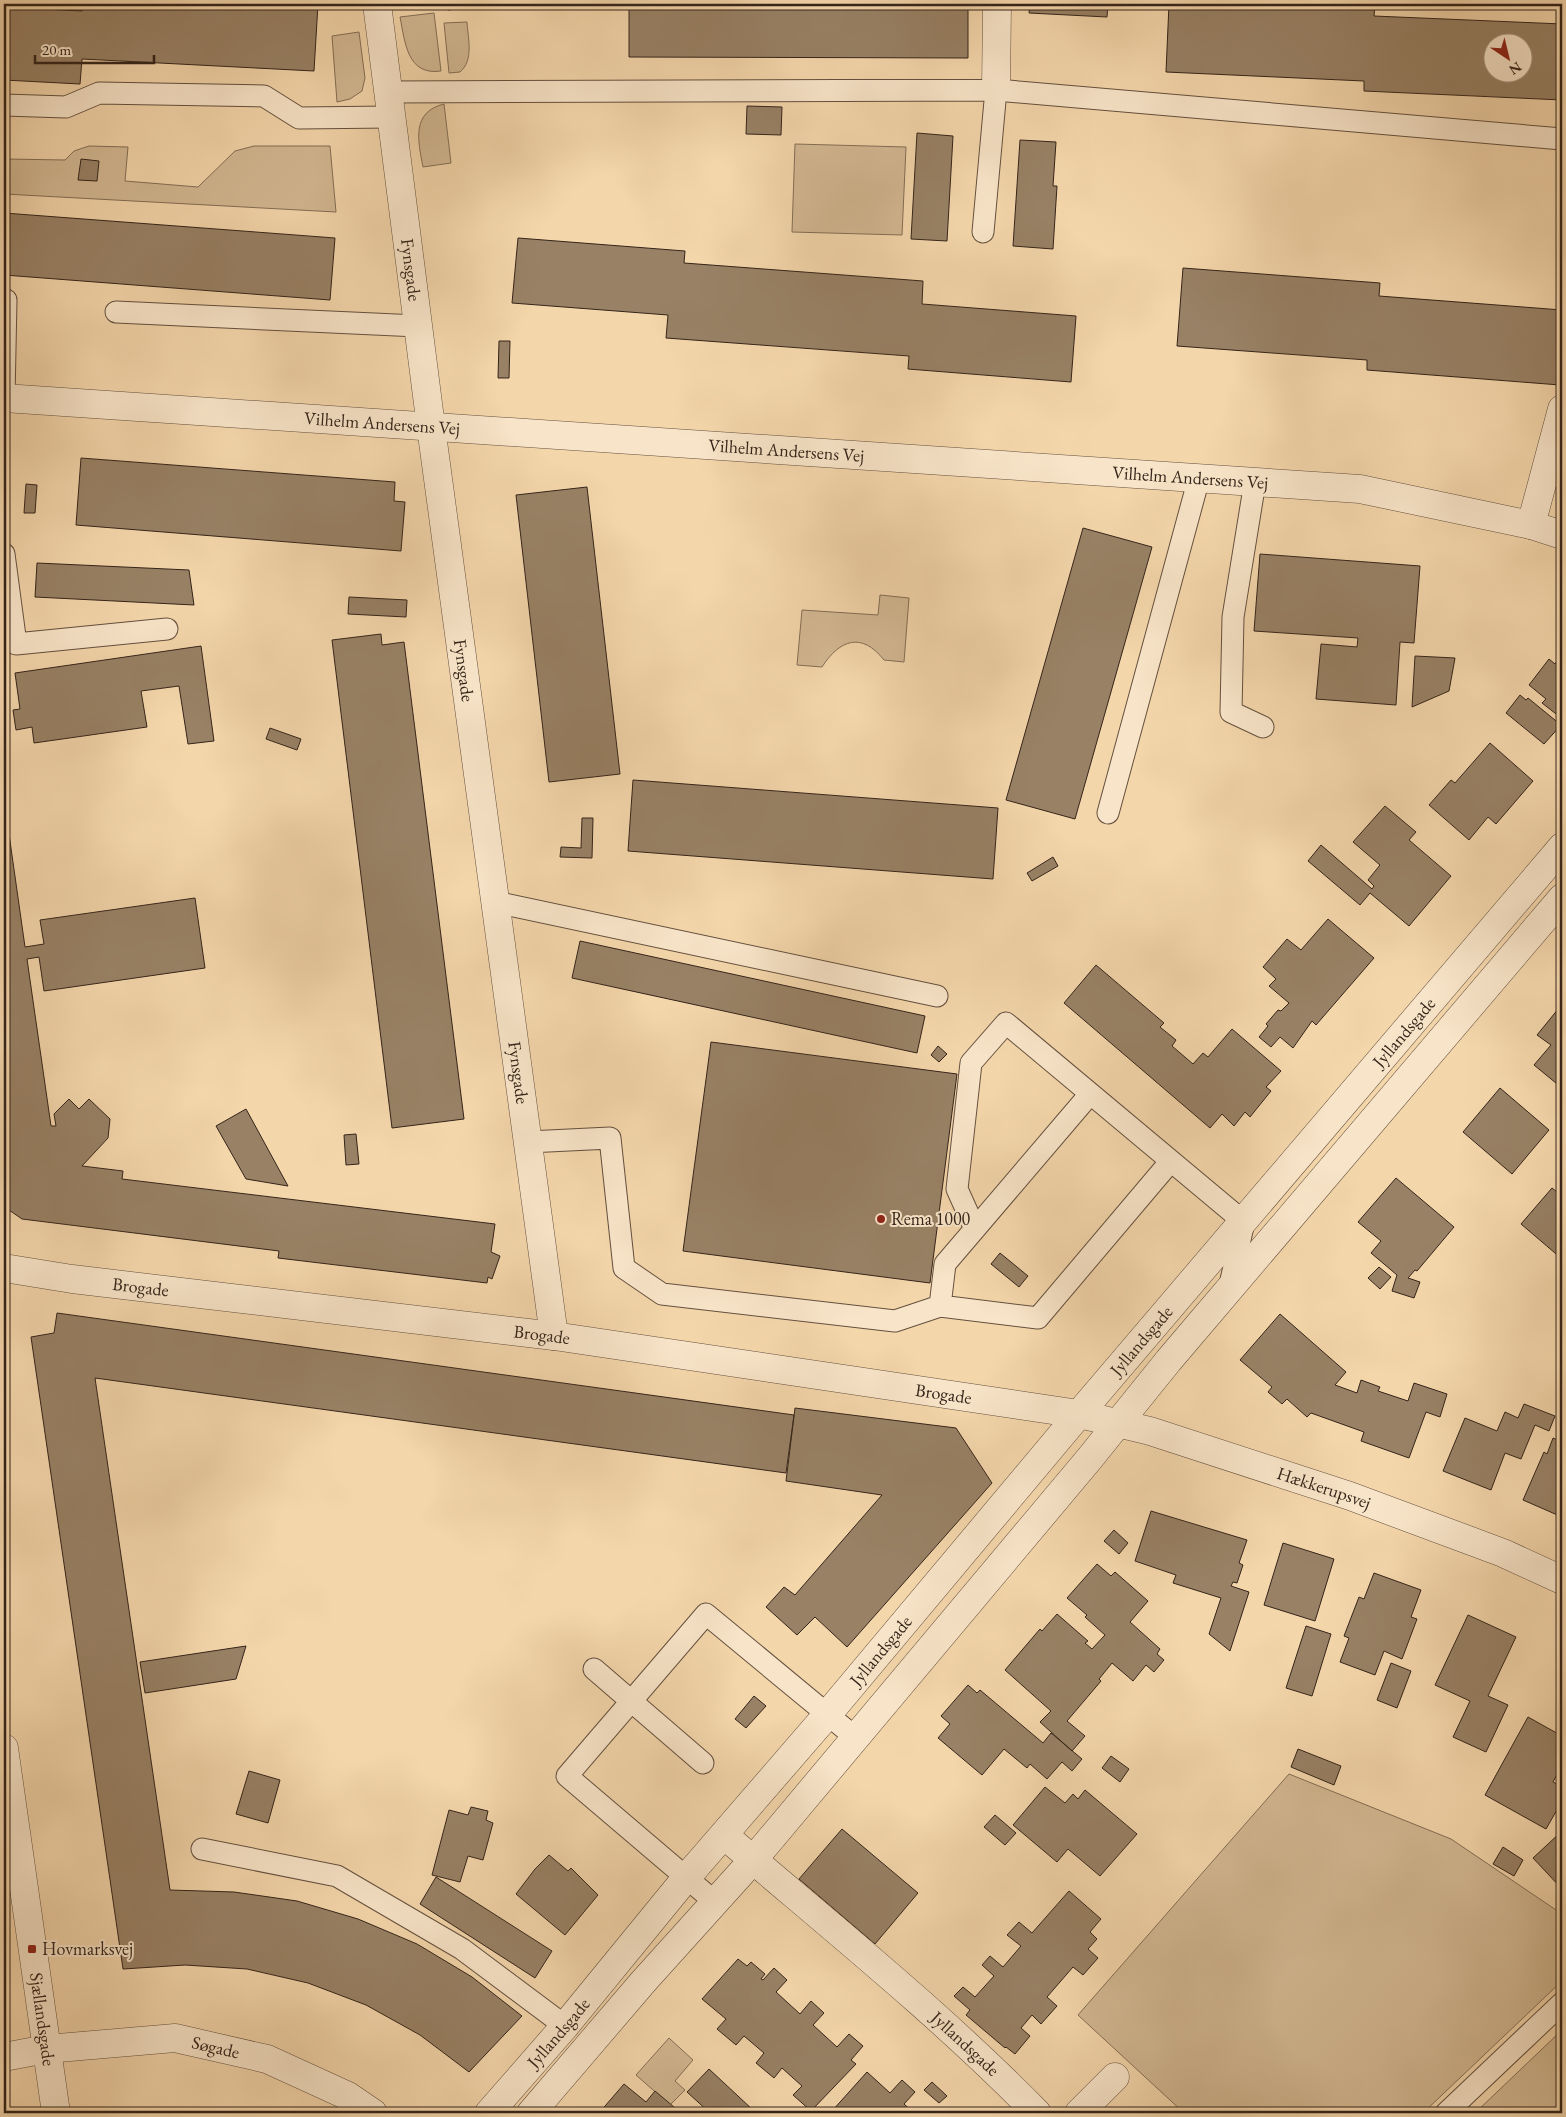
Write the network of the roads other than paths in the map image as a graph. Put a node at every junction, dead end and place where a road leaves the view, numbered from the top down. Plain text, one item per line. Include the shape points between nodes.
1 (377, 4) edge
2 (997, 4) edge
3 (996, 90) junction
4 (4, 105) edge
5 (389, 105) junction
6 (1562, 139) edge
7 (983, 232) dead end
8 (4, 300) edge
9 (116, 312) dead end
10 (418, 326) junction
11 (4, 398) edge
12 (1562, 409) edge
13 (431, 427) junction
14 (1199, 478) junction
15 (1254, 482) junction
16 (1531, 525) junction
17 (1562, 535) edge
18 (4, 554) edge
19 (167, 629) dead end
20 (1263, 727) dead end
21 (1108, 813) dead end
22 (1562, 847) edge
23 (1562, 898) edge
24 (495, 902) junction
25 (937, 996) dead end
26 (1090, 1094) junction
27 (528, 1142) junction
28 (1170, 1162) junction
29 (1244, 1222) junction
30 (975, 1229) junction
31 (4, 1268) edge
32 (1228, 1290) junction
33 (940, 1306) junction
34 (554, 1336) junction
35 (1079, 1414) junction
36 (1117, 1424) junction
37 (1562, 1580) edge
38 (594, 1669) dead end
39 (631, 1701) junction
40 (828, 1716) junction
41 (856, 1738) junction
42 (4, 1748) edge
43 (703, 1763) dead end
44 (724, 1835) junction
45 (202, 1850) dead end
46 (753, 1860) junction
47 (686, 1878) junction
48 (715, 1902) junction
49 (1562, 2003) edge
50 (565, 2026) junction
51 (46, 2049) junction
52 (4, 2057) edge
53 (1115, 2077) dead end
54 (56, 2113) edge
55 (373, 2113) edge
56 (489, 2113) edge
57 (530, 2113) edge
58 (1037, 2113) edge
59 (1079, 2113) edge
60 (1446, 2113) edge

1 - 5 street, Fynsgade
2 - 3 street
3 - 5 lane
3 - 6 lane
3 - 7 lane
4 - 5 lane via 66,107 99,93 264,96 299,118
5 - 10 street, Fynsgade
8 - 11 lane
9 - 10 lane
10 - 13 street, Fynsgade
11 - 13 street, Vilhelm Andersens Vej
12 - 16 street
13 - 14 street, Vilhelm Andersens Vej
13 - 24 street, Fynsgade
14 - 15 street, Vilhelm Andersens Vej
14 - 21 lane
15 - 16 street, Vilhelm Andersens Vej via 1360,489
15 - 20 lane via 1233,617 1231,712
16 - 17 street, Vilhelm Andersens Vej
18 - 19 lane via 16,644
22 - 29 street, Jyllandsgade
23 - 32 street, Jyllandsgade
24 - 25 lane
24 - 27 street, Fynsgade
26 - 28 lane
26 - 30 lane
26 - 30 lane via 1006,1023 971,1063 957,1189
27 - 33 lane via 610,1138 624,1268 662,1294 895,1321
27 - 34 street, Fynsgade
28 - 29 lane
28 - 33 lane via 1038,1318
29 - 32 lane
29 - 35 street, Jyllandsgade
30 - 33 lane via 945,1264
31 - 34 street, Brogade via 82,1281
32 - 36 street, Jyllandsgade
34 - 35 street, Brogade
35 - 36 street, Hækkerupsvej
35 - 40 street, Jyllandsgade
36 - 37 street, Hækkerupsvej via 1150,1431 1350,1496
36 - 41 street, Jyllandsgade
38 - 39 lane
39 - 40 lane via 706,1614
39 - 43 lane
39 - 47 lane via 567,1776
40 - 41 lane
40 - 44 street, Jyllandsgade
41 - 46 street, Jyllandsgade
42 - 51 street, Sjællandsgade
44 - 46 street, Jyllandsgade
44 - 47 street, Jyllandsgade
45 - 50 lane via 337,1876 462,1949
46 - 48 street, Jyllandsgade
46 - 58 street, Jyllandsgade via 904,1986
47 - 48 lane
47 - 50 street, Jyllandsgade
48 - 57 street, Jyllandsgade
49 - 60 lane
50 - 56 street, Jyllandsgade
51 - 52 street
51 - 54 street, Sjællandsgade
51 - 55 street, Søgade via 175,2038 267,2059 348,2096
53 - 59 street

